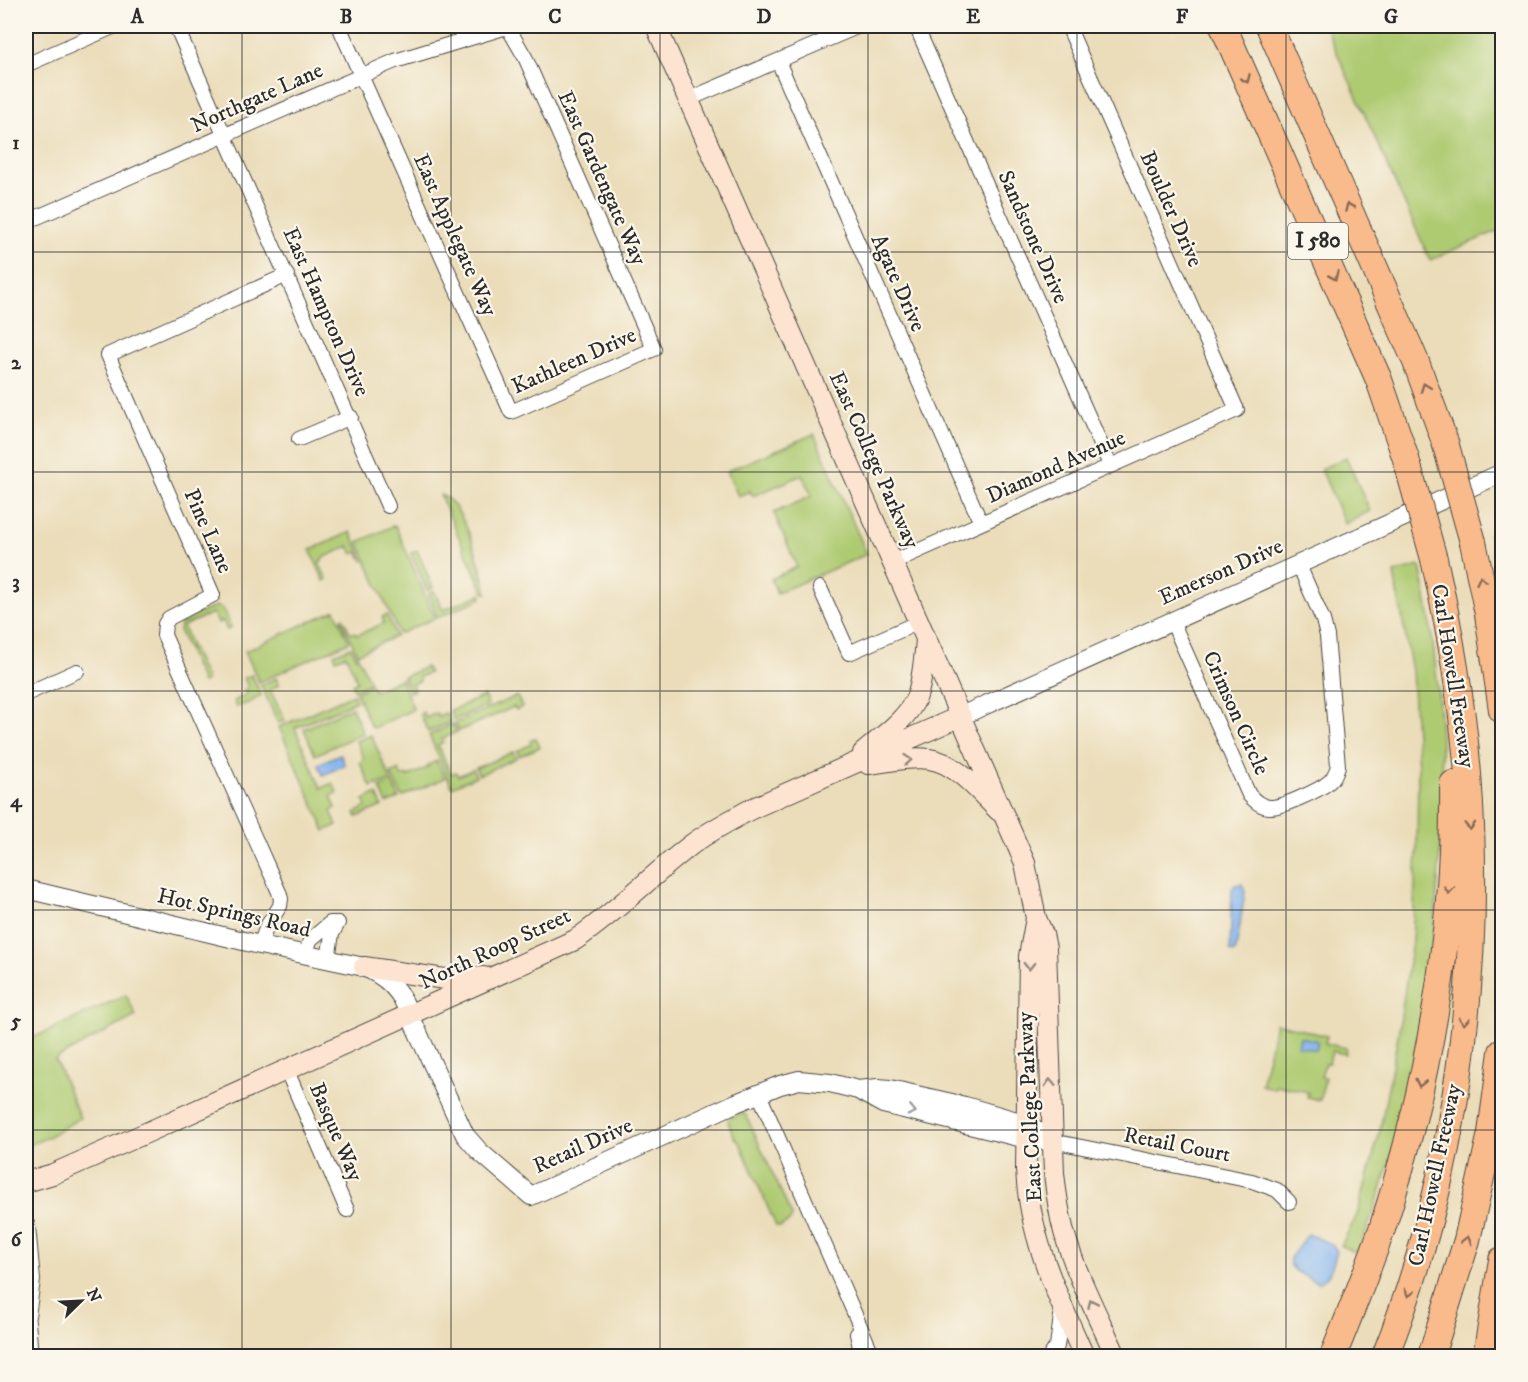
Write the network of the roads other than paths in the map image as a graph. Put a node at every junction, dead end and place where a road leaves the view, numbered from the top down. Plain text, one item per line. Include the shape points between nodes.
1 (115, 26) edge
2 (176, 26) edge
3 (339, 26) edge
4 (508, 26) edge
5 (656, 26) edge
6 (859, 26) edge
7 (916, 26) edge
8 (1068, 26) edge
9 (1222, 26) edge
10 (1269, 26) edge
11 (777, 61) junction
12 (26, 64) edge
13 (360, 76) junction
14 (689, 99) junction
15 (225, 135) junction
16 (26, 222) edge
17 (287, 275) junction
18 (654, 349) joint
19 (1237, 410) joint
20 (511, 412) joint
21 (351, 417) junction
22 (299, 439) dead end
23 (1110, 465) junction
24 (1503, 473) edge
25 (388, 506) dead end
26 (981, 523) junction
27 (893, 562) junction
28 (1298, 563) junction
29 (820, 588) dead end
30 (1443, 601) junction
31 (1172, 621) junction
32 (923, 630) junction
33 (77, 671) dead end
34 (1501, 689) edge
35 (26, 694) edge
36 (1503, 710) edge
37 (961, 716) junction
38 (850, 765) junction
39 (1006, 818) junction
40 (26, 889) edge
41 (1036, 918) junction
42 (260, 945) junction
43 (306, 955) junction
44 (328, 959) junction
45 (364, 967) junction
46 (495, 976) junction
47 (410, 1016) junction
48 (1503, 1052) edge
49 (287, 1071) junction
50 (759, 1094) junction
51 (1027, 1131) junction
52 (1052, 1141) junction
53 (26, 1182) edge
54 (1289, 1202) dead end
55 (347, 1210) dead end
56 (26, 1226) edge
57 (1503, 1260) edge
58 (1063, 1307) junction
59 (26, 1316) edge
60 (856, 1317) junction
61 (26, 1322) edge
62 (29, 1356) edge
63 (862, 1356) edge
64 (873, 1356) edge
65 (1050, 1356) edge
66 (1084, 1356) edge
67 (1116, 1356) edge
68 (1333, 1356) edge
69 (1385, 1356) edge
70 (1431, 1356) edge
71 (1485, 1356) edge

1 - 12 street
2 - 15 street, East Hampton Drive
3 - 13 street, East Applegate Way
4 - 13 street, Northgate Lane via 395,61
4 - 18 street, East Gardengate Way
5 - 14 main road, East College Parkway
6 - 11 street
7 - 23 street, Sandstone Drive
8 - 19 street, Boulder Drive
9 -> 30 highway, Carl Howell Freeway / I 580, bridge via 1370,358 1406,459
34 -> 10 highway, Carl Howell Freeway / I 580, bridge via 1473,542 1444,442 1416,362
11 - 14 street
11 - 26 street, Agate Drive
13 - 15 street, Northgate Lane
13 - 20 street, East Applegate Way
14 - 27 main road, East College Parkway
15 - 16 street, Northgate Lane
15 - 17 street, East Hampton Drive
17 - 21 street, East Hampton Drive
17 - 42 street, Pine Lane via 108,355 213,595 170,618 164,635 279,892 280,906
18 - 20 street, Kathleen Drive
19 - 23 street, Diamond Avenue
21 - 22 street
21 - 25 street, East Hampton Drive
23 - 26 street, Diamond Avenue
24 - 28 street, Emerson Drive
26 - 27 street, Diamond Avenue
27 - 32 main road, East College Parkway
28 - 31 street, Emerson Drive
28 - 31 street, Crimson Circle via 1323,620 1328,643 1338,766 1324,786 1275,807 1253,800
29 - 32 street via 849,653
30 -> 68 highway via 1452,706 1453,792 1441,969 1425,1063 1396,1183
30 -> 69 highway, Carl Howell Freeway / I 580 via 1468,774 1471,942 1448,1140 1407,1301
31 - 37 street, Emerson Drive
32 - 37 main road, East College Parkway
32 - 38 main road via 922,676 916,698 902,718
33 - 35 street
34 - 36 highway, Carl Howell Freeway / I 580
37 - 38 main road, North Roop Street
37 - 39 main road, East College Parkway
38 -> 39 main road via 927,758 942,762
38 - 46 main road, North Roop Street via 717,828 656,873 595,927
39 - 41 main road, East College Parkway via 1025,863
40 - 42 street, Hot Springs Road
41 -> 51 main road, East College Parkway via 1029,956
52 -> 41 main road, East College Parkway via 1046,948
42 - 43 street, Hot Springs Road
43 - 44 street, Hot Springs Road
43 - 44 street via 310,940 330,923 338,923
44 - 45 street, Hot Springs Road
45 - 46 main road via 445,979
45 - 47 street, Hot Springs Road via 388,980
46 - 47 main road, North Roop Street
47 - 49 main road, North Roop Street
47 - 50 street, Retail Drive via 465,1134 479,1152 531,1196
70 -> 48 highway, Carl Howell Freeway via 1467,1240 1491,1132
49 - 53 main road, North Roop Street via 53,1174
49 - 55 street, Basque Way
50 - 51 street, Retail Drive via 799,1080 813,1080 858,1090 883,1104
50 - 60 street
51 - 52 street, Retail Drive
51 - 58 main road, East College Parkway via 1026,1175 1032,1222
52 - 54 street, Retail Court via 1252,1181 1277,1190
67 -> 52 main road, East College Parkway via 1064,1233
56 - 59 street via 31,1280
57 - 71 highway
58 - 65 street via 1057,1346
58 - 66 main road, East College Parkway
60 - 63 street
60 - 64 street
61 - 62 street

